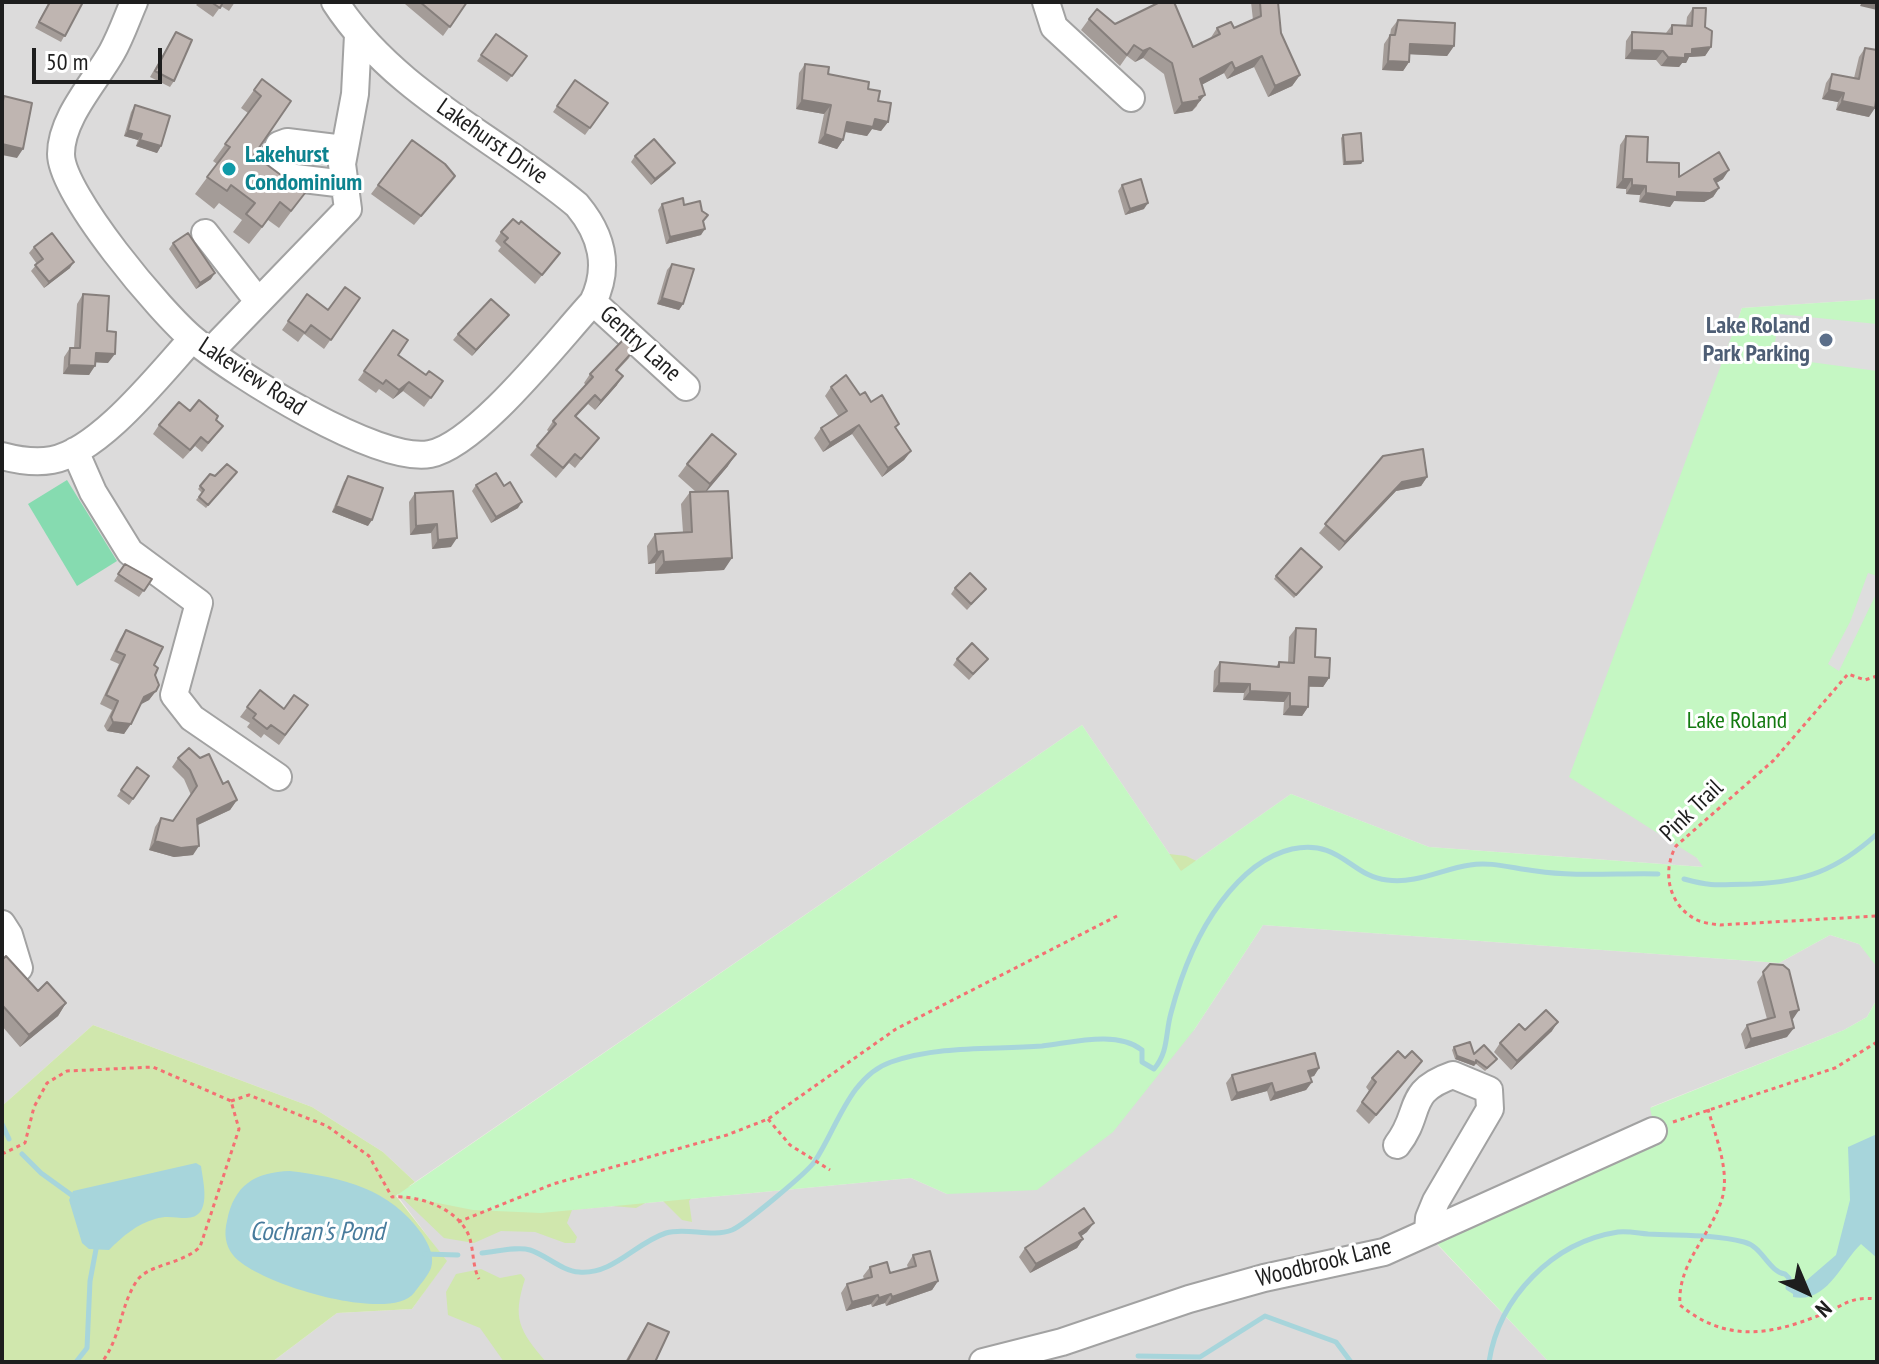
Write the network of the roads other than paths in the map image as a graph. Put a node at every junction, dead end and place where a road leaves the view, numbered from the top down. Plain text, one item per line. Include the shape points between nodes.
1 (134, 2) edge
2 (335, 2) edge
3 (1046, 2) edge
4 (358, 35) junction
5 (1131, 98) dead end
6 (344, 149) junction
7 (345, 184) junction
8 (205, 233) dead end
9 (258, 301) junction
10 (593, 302) junction
11 (201, 345) junction
12 (686, 387) dead end
13 (75, 451) junction
14 (2, 456) edge
15 (278, 777) dead end
16 (2, 924) edge
17 (19, 968) edge
18 (1653, 1131) road end
19 (1397, 1145) dead end
20 (1428, 1231) junction
21 (983, 1362) edge

1 - 11 street, Lakeview Road via 114,49 78,106 61,152 63,166 70,185 129,269
2 - 4 street, Lakehurst Drive
3 - 5 street via 1054,27
4 - 6 street via 355,94
4 - 10 street, Lakehurst Drive via 400,77 577,205 602,245 600,287
6 - 7 street
6 - 7 street via 287,142 279,145 272,161 287,177
7 - 9 street via 348,209 343,216
8 - 9 street
9 - 11 street
10 - 11 street, Lakeview Road via 476,427 446,449 414,456 353,437
10 - 12 street, Gentry Lane
11 - 13 street
13 - 14 street via 52,460
13 - 15 street via 130,552 199,603 174,695 192,718
16 - 17 street
18 - 20 street, Woodbrook Lane
19 - 20 street via 1409,1130 1416,1100 1431,1083 1453,1075 1489,1090 1490,1109 1436,1201
20 - 21 street, Woodbrook Lane via 1384,1252 1264,1278

